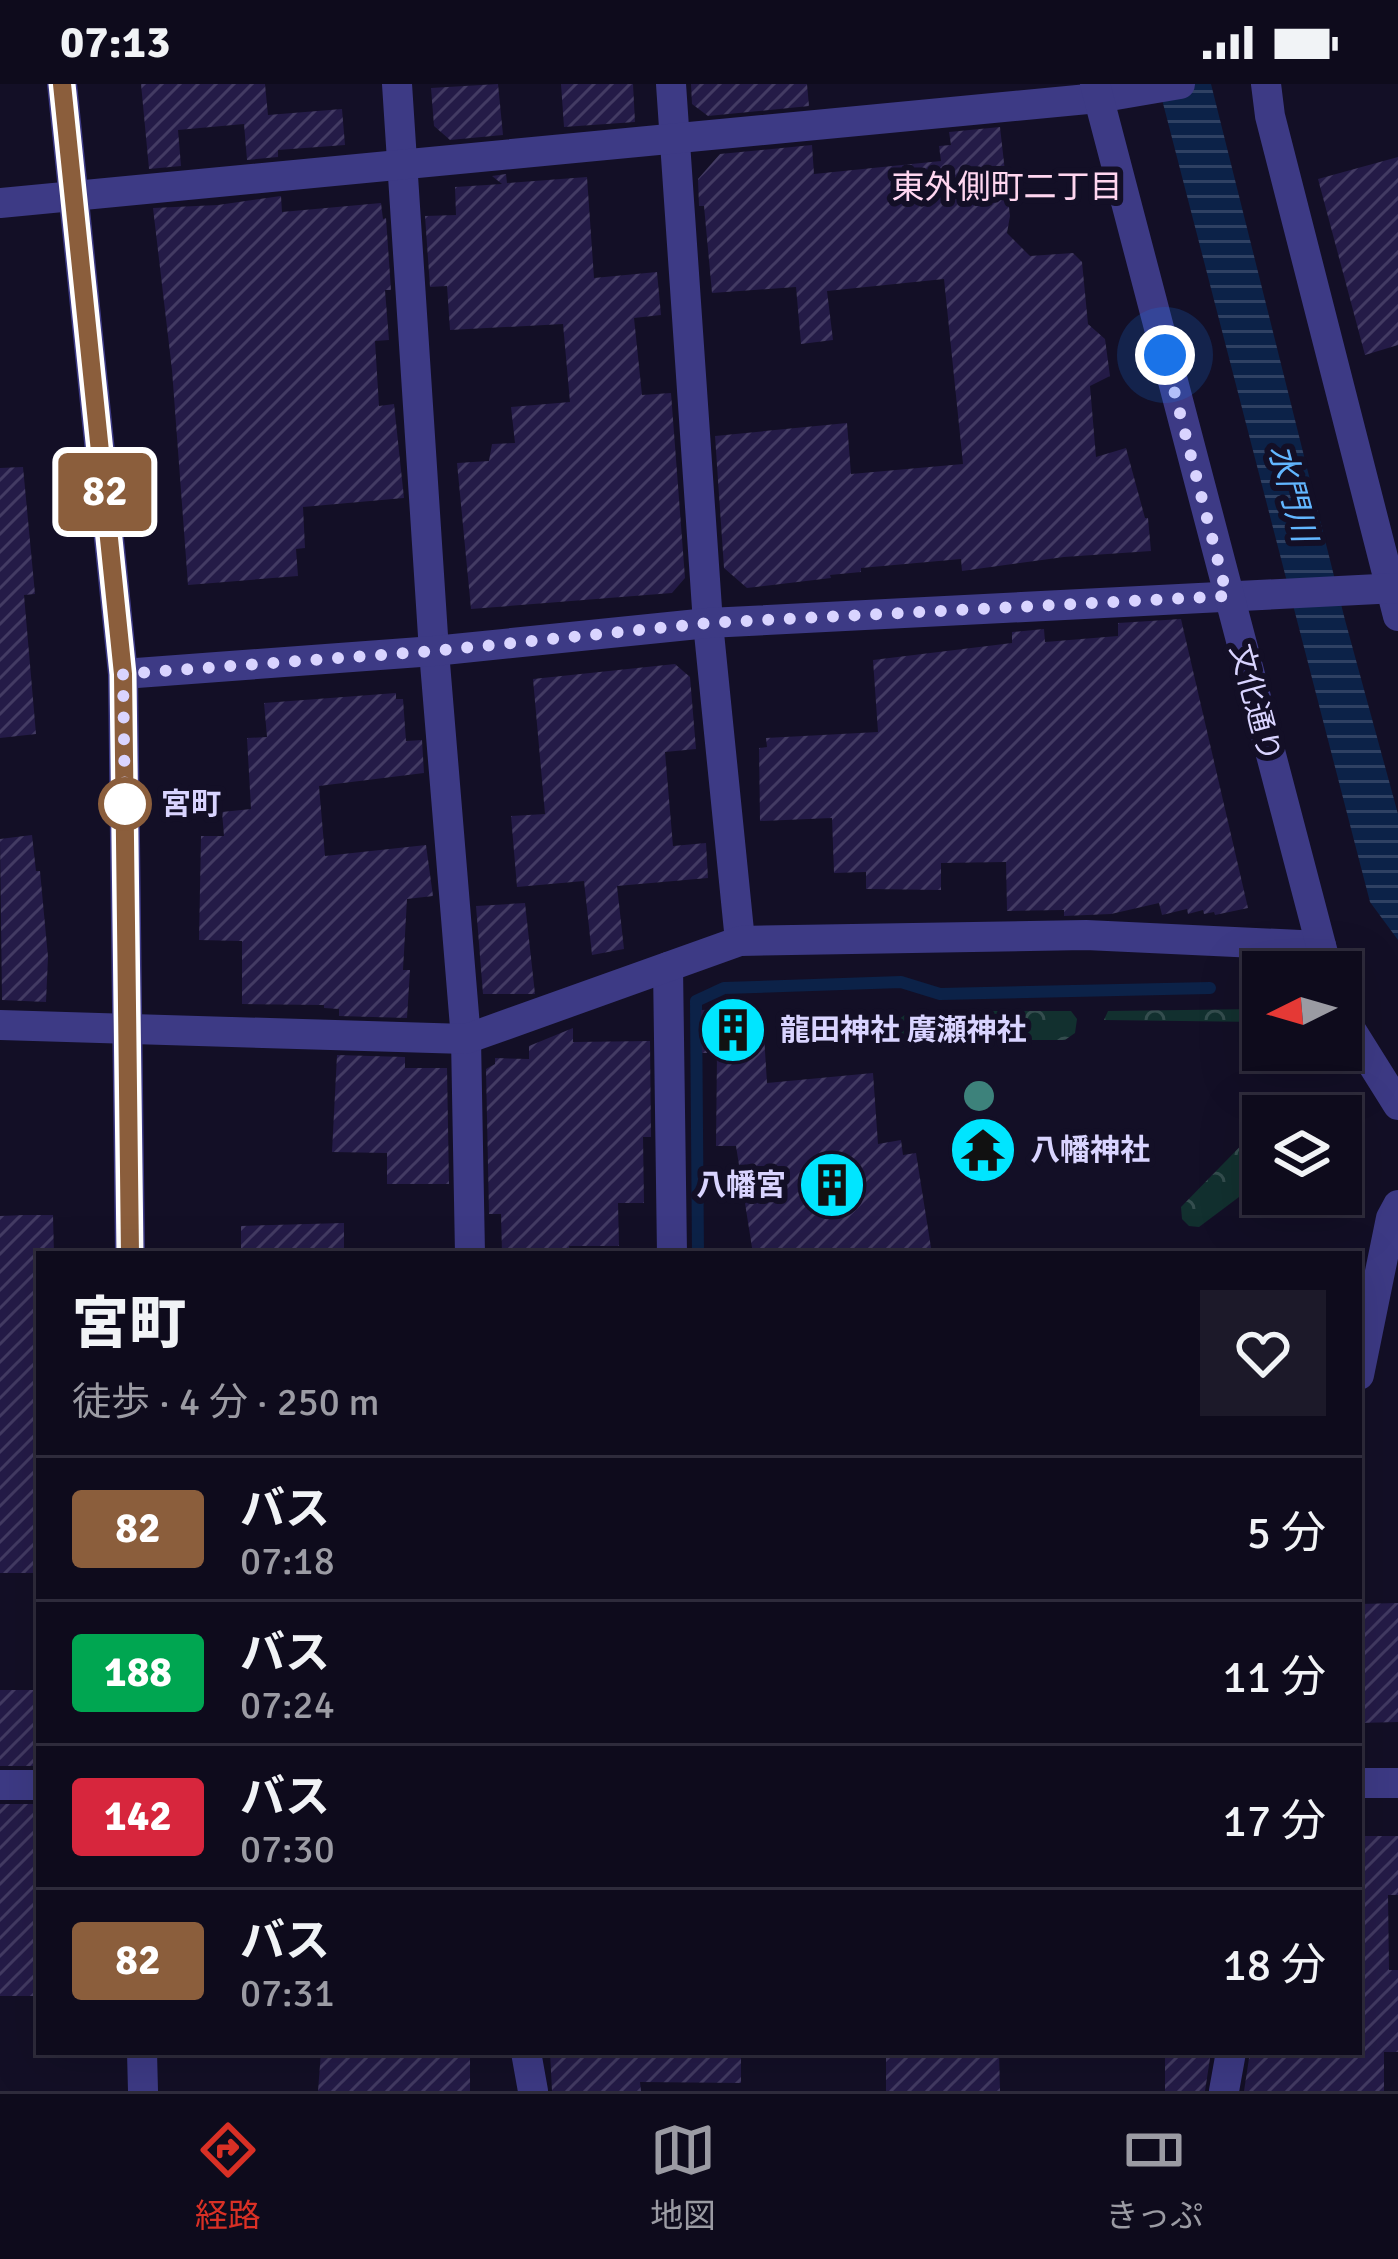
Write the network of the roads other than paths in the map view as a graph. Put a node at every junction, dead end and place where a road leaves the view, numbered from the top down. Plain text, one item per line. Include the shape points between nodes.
1 (62, 84) edge
2 (397, 84) edge
3 (671, 84) edge
4 (1180, 84) edge
5 (1266, 84) edge
6 (1096, 91) edge
7 (677, 140) junction
8 (403, 162) junction
9 (74, 197) junction
10 (0, 202) edge
11 (1227, 596) junction
12 (1396, 598) edge
13 (708, 623) junction
14 (434, 651) junction
15 (123, 674) junction
16 (740, 940) junction
17 (1245, 951) edge
18 (1323, 951) edge
19 (668, 967) junction
20 (0, 1025) edge
21 (127, 1028) junction
22 (466, 1040) junction
23 (1362, 1048) edge
24 (1398, 1106) edge
25 (1398, 1205) edge
26 (130, 1251) edge
27 (470, 1251) edge
28 (673, 1251) edge
29 (1362, 1360) edge
30 (1362, 1783) edge
31 (1398, 1783) edge
32 (0, 1785) edge
33 (36, 1785) edge
34 (142, 2055) edge
35 (526, 2055) edge
36 (1231, 2055) edge
37 (143, 2091) edge
38 (532, 2091) edge
39 (1224, 2091) edge

1 - 9 street
2 - 8 street
3 - 7 street
4 - 6 street
5 - 12 street
6 - 7 street
6 - 11 street, 文化通り
7 - 8 street
7 - 13 street
8 - 9 street
8 - 14 street
9 - 10 street
9 - 15 street
11 - 12 street via 1354,590
11 - 13 street
11 - 18 street, 文化通り
13 - 14 street
13 - 16 street
14 - 15 street
14 - 22 street
15 - 21 street
16 - 17 street via 1086,935
16 - 19 street
19 - 22 street
19 - 28 street
20 - 21 street
21 - 22 street
21 - 26 street
22 - 27 street
23 - 24 street
25 - 29 street
30 - 31 street
32 - 33 street
34 - 37 street
35 - 38 street
36 - 39 street

